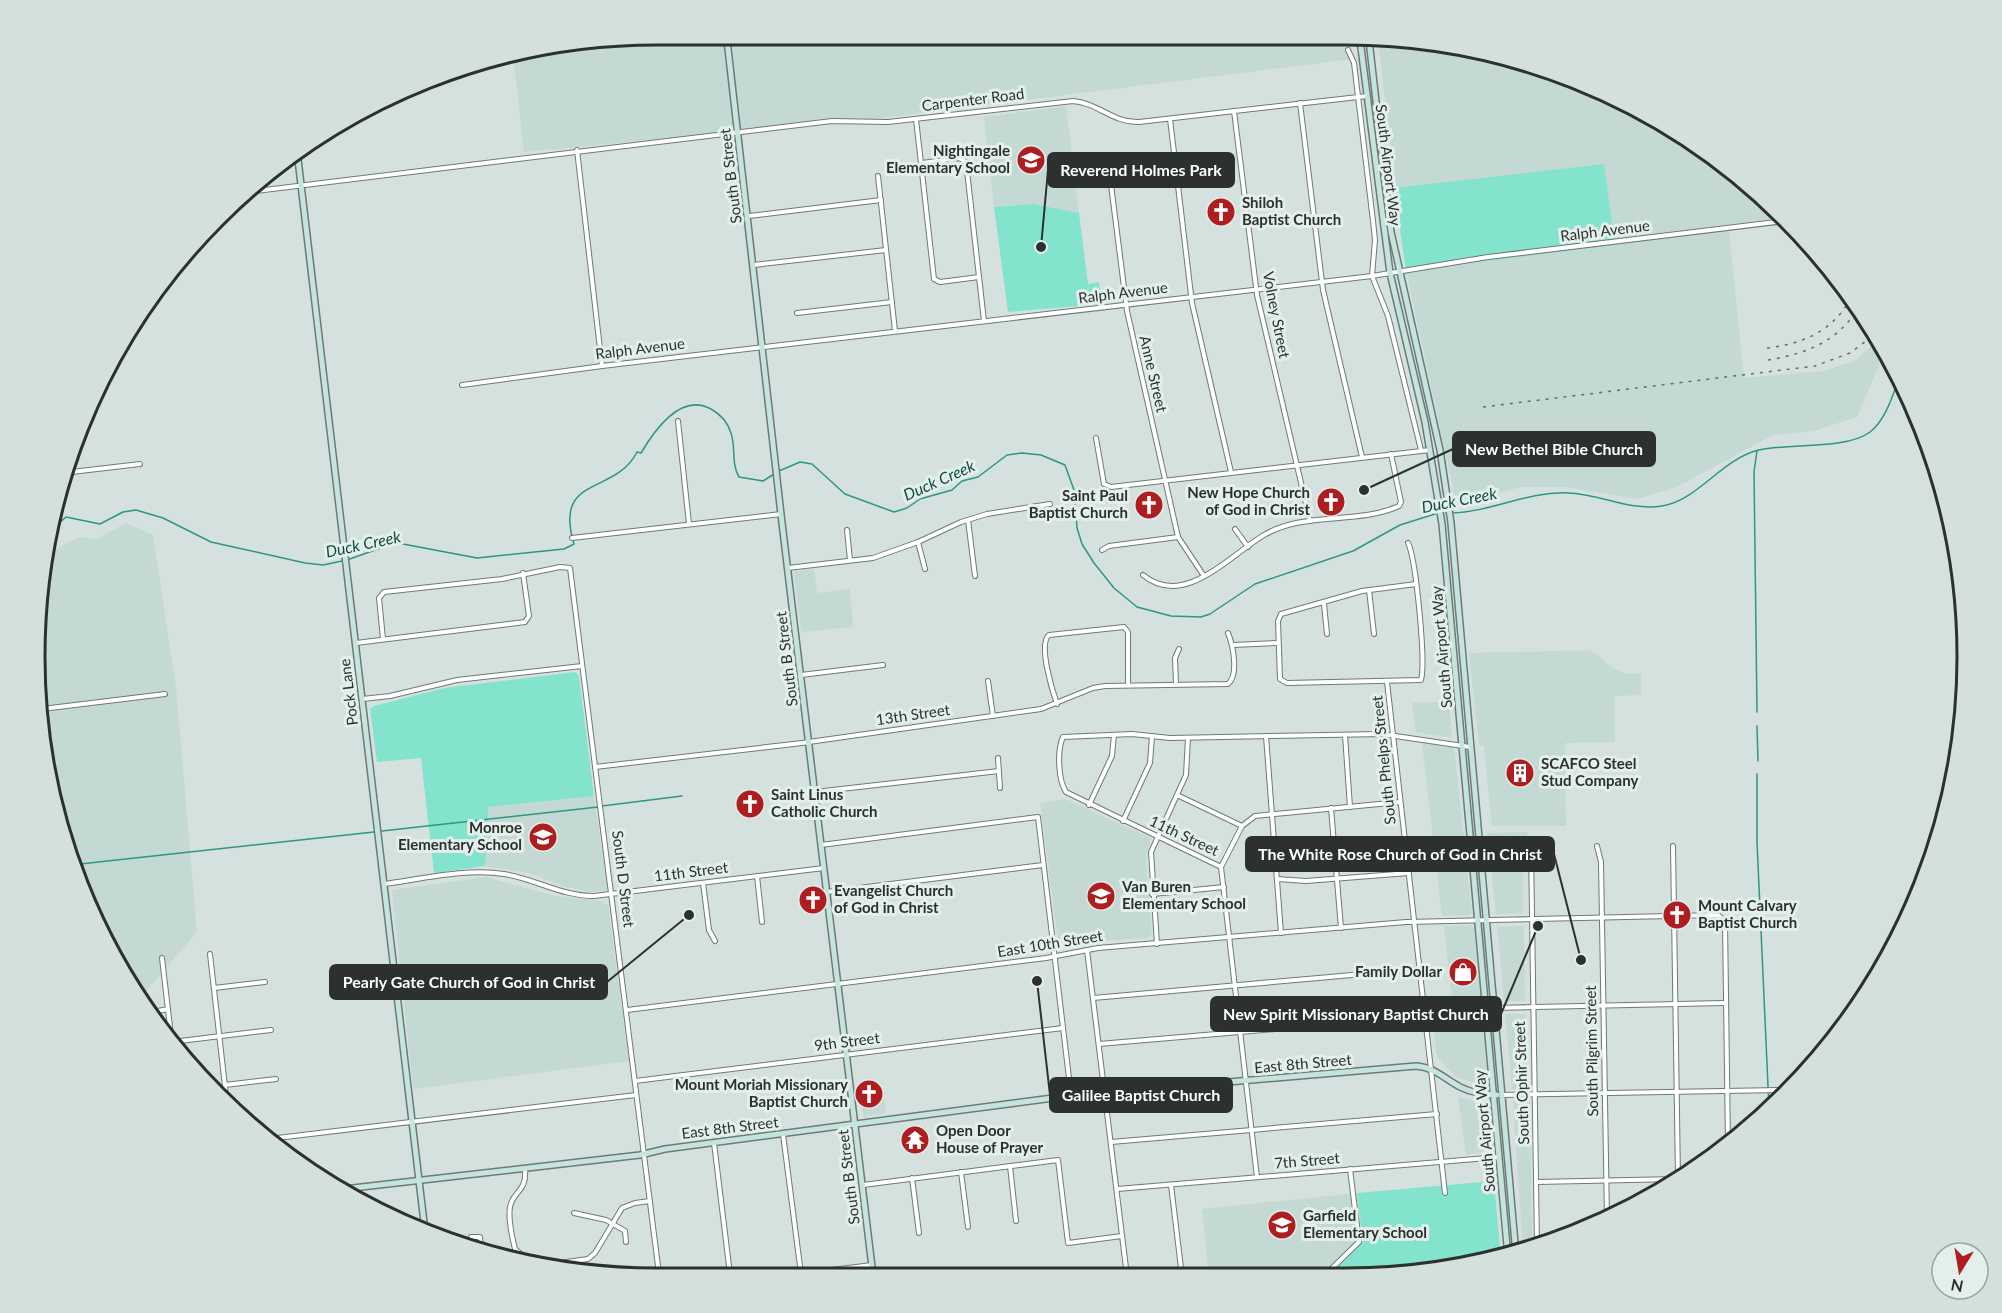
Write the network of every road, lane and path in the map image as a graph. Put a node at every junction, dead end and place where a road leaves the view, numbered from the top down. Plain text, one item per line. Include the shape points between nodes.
1 (728, 45) edge
2 (1361, 45) edge
3 (1370, 46) edge
4 (1348, 50) dead end
5 (1357, 96) junction
6 (1367, 96) junction
7 (1300, 103) junction
8 (1234, 111) junction
9 (1170, 118) junction
10 (916, 119) junction
11 (738, 132) junction
12 (577, 150) junction
13 (298, 161) edge
14 (922, 163) junction
15 (1108, 169) dead end
16 (878, 176) dead end
17 (301, 185) junction
18 (261, 190) edge
19 (880, 200) junction
20 (748, 216) junction
21 (1776, 222) edge
22 (886, 250) junction
23 (754, 265) junction
24 (1399, 272) junction
25 (1390, 273) junction
26 (1372, 276) junction
27 (979, 277) junction
28 (1322, 282) junction
29 (1256, 289) junction
30 (1192, 297) junction
31 (892, 302) junction
32 (1126, 304) junction
33 (797, 313) dead end
34 (984, 321) junction
35 (894, 331) junction
36 (764, 347) junction
37 (602, 366) junction
38 (462, 385) dead end
39 (678, 421) dead end
40 (1096, 438) dead end
41 (1421, 450) junction
42 (1430, 450) junction
43 (1391, 454) junction
44 (1362, 457) junction
45 (140, 464) dead end
46 (1296, 465) junction
47 (74, 472) edge
48 (1231, 472) junction
49 (1166, 480) junction
50 (1050, 504) dead end
51 (782, 514) junction
52 (968, 520) junction
53 (1310, 521) junction
54 (689, 524) junction
55 (1236, 529) dead end
56 (847, 530) dead end
57 (1178, 537) junction
58 (572, 538) dead end
59 (918, 542) junction
60 (1408, 543) dead end
61 (1248, 547) junction
62 (1102, 550) dead end
63 (850, 560) junction
64 (788, 568) junction
65 (925, 569) dead end
66 (523, 573) junction
67 (1143, 575) dead end
68 (975, 576) dead end
69 (1204, 576) junction
70 (1416, 584) junction
71 (1369, 590) junction
72 (1324, 604) junction
73 (1228, 633) dead end
74 (1327, 633) dead end
75 (1374, 634) dead end
76 (383, 639) junction
77 (356, 643) junction
78 (1277, 643) junction
79 (1233, 645) junction
80 (1179, 649) dead end
81 (883, 665) dead end
82 (582, 666) junction
83 (801, 675) junction
84 (988, 681) dead end
85 (1387, 682) junction
86 (1176, 684) junction
87 (1128, 685) junction
88 (165, 694) dead end
89 (362, 699) junction
90 (1057, 704) junction
91 (47, 708) edge
92 (993, 716) junction
93 (1114, 735) junction
94 (1345, 735) junction
95 (1392, 735) junction
96 (1152, 736) junction
97 (1266, 736) junction
98 (1188, 738) junction
99 (809, 740) junction
100 (1463, 746) junction
101 (1470, 747) junction
102 (998, 758) dead end
103 (595, 767) junction
104 (999, 771) junction
105 (1000, 788) dead end
106 (815, 792) junction
107 (1177, 795) junction
108 (1400, 802) junction
109 (1089, 805) junction
110 (1350, 807) junction
111 (1331, 808) junction
112 (1271, 813) junction
113 (1123, 821) junction
114 (1242, 826) junction
115 (1157, 837) junction
116 (821, 844) junction
117 (1596, 846) dead end
118 (1673, 846) dead end
119 (1531, 848) dead end
120 (1043, 865) junction
121 (1221, 867) junction
122 (824, 868) junction
123 (1409, 873) junction
124 (757, 876) junction
125 (1277, 879) junction
126 (1336, 879) junction
127 (703, 883) junction
128 (384, 884) junction
129 (1224, 887) junction
130 (828, 892) junction
131 (1152, 894) junction
132 (613, 895) junction
133 (1673, 917) junction
134 (1602, 918) junction
135 (1530, 920) junction
136 (1479, 921) junction
137 (1488, 921) junction
138 (762, 922) dead end
139 (1415, 922) junction
140 (1341, 928) junction
141 (1281, 933) junction
142 (1228, 938) junction
143 (715, 941) dead end
144 (1157, 944) junction
145 (1087, 950) junction
146 (210, 954) dead end
147 (1053, 957) junction
148 (162, 958) dead end
149 (1420, 969) junction
150 (266, 982) dead end
151 (838, 984) junction
152 (1234, 985) junction
153 (214, 988) junction
154 (1094, 998) junction
155 (1725, 1003) junction
156 (1675, 1004) junction
157 (1603, 1006) junction
158 (1532, 1007) junction
159 (1495, 1008) junction
160 (168, 1009) junction
161 (627, 1010) junction
162 (158, 1011) edge
163 (1486, 1011) junction
164 (1426, 1016) junction
165 (170, 1028) edge
166 (1063, 1028) junction
167 (271, 1030) dead end
168 (1239, 1032) junction
169 (219, 1036) junction
170 (182, 1042) edge
171 (1099, 1044) junction
172 (847, 1054) junction
173 (1432, 1069) junction
174 (276, 1078) dead end
175 (635, 1080) junction
176 (1245, 1081) junction
177 (225, 1085) junction
178 (226, 1090) edge
179 (1777, 1090) edge
180 (1727, 1091) junction
181 (1676, 1092) junction
182 (1105, 1093) junction
183 (1605, 1093) junction
184 (636, 1095) junction
185 (1495, 1095) junction
186 (1502, 1095) junction
187 (1534, 1095) junction
188 (1071, 1096) junction
189 (1437, 1114) junction
190 (412, 1122) junction
191 (855, 1125) junction
192 (1251, 1130) junction
193 (783, 1134) junction
194 (1728, 1134) edge
195 (279, 1138) edge
196 (1111, 1142) junction
197 (714, 1143) junction
198 (644, 1154) junction
199 (1499, 1156) junction
200 (1443, 1161) junction
201 (1010, 1166) junction
202 (525, 1168) junction
203 (1350, 1169) junction
204 (1678, 1169) edge
205 (961, 1172) junction
206 (1257, 1177) junction
207 (912, 1178) junction
208 (1662, 1179) edge
209 (419, 1180) junction
210 (1607, 1181) junction
211 (1537, 1182) junction
212 (863, 1185) junction
213 (1172, 1185) junction
214 (354, 1188) edge
215 (1117, 1189) junction
216 (1445, 1193) dead end
217 (650, 1201) junction
218 (1607, 1209) edge
219 (574, 1213) dead end
220 (423, 1221) edge
221 (1016, 1221) dead end
222 (612, 1223) junction
223 (968, 1227) dead end
224 (919, 1233) dead end
225 (1122, 1236) junction
226 (471, 1237) dead end
227 (1537, 1237) edge
228 (481, 1242) edge
229 (626, 1242) dead end
230 (1515, 1244) edge
231 (1507, 1246) edge
232 (519, 1252) edge
233 (568, 1261) edge
234 (872, 1265) junction
235 (658, 1268) edge
236 (729, 1268) edge
237 (799, 1268) edge
238 (848, 1268) edge
239 (872, 1268) edge
240 (1126, 1268) edge
241 (1181, 1268) edge
242 (1332, 1268) edge

1 - 11 street, South B Street
2 - 6 street, South Airport Way
3 - 24 street, South Airport Way
4 - 5 street via 1354,63
5 - 6 street, Carpenter Road
5 - 7 street, Carpenter Road
5 - 26 street via 1375,240
6 - 25 street, South Airport Way
7 - 8 street, Carpenter Road
7 - 28 street
8 - 9 street, Carpenter Road
8 - 29 street, Volney Street
9 - 10 street, Carpenter Road via 1121,121 1094,106 1073,101
9 - 30 street
10 - 11 street, Carpenter Road via 832,121
10 - 14 street
11 - 12 street, Carpenter Road
11 - 20 street, South B Street
12 - 17 street, Carpenter Road
12 - 37 street
13 - 17 street, Pock Lane
14 - 27 street via 959,158 966,162
14 - 27 street via 934,279 940,282
15 - 32 street, Anne Street
16 - 19 street
17 - 18 street
17 - 77 street, Pock Lane
19 - 20 street
19 - 22 street
20 - 23 street, South B Street
21 - 24 street, Ralph Avenue via 1488,257
22 - 23 street
22 - 31 street
23 - 36 street, South B Street
24 - 25 street, Ralph Avenue
24 - 101 street, South Airport Way via 1438,442 1448,505
25 - 26 street, Ralph Avenue
25 - 42 street, South Airport Way
26 - 28 street, Ralph Avenue
26 - 41 street via 1388,316
27 - 34 street
28 - 29 street, Ralph Avenue
28 - 44 street
29 - 30 street, Ralph Avenue
29 - 46 street, Volney Street
30 - 32 street, Ralph Avenue
30 - 48 street
31 - 33 street
31 - 35 street
32 - 34 street, Ralph Avenue
32 - 49 street, Anne Street
34 - 35 street, Ralph Avenue
35 - 36 street, Ralph Avenue
36 - 37 street, Ralph Avenue
36 - 51 street, South B Street
37 - 38 street, Ralph Avenue
39 - 54 street
40 - 49 street via 1107,487
41 - 42 street
41 - 43 street
42 - 100 street, South Airport Way via 1442,522
43 - 44 street
43 - 53 street via 1399,506 1383,513
44 - 46 street
45 - 47 street
46 - 48 street
46 - 53 street, Volney Street
48 - 49 street
49 - 57 street, Anne Street
50 - 52 street
51 - 54 street
51 - 64 street, South B Street
52 - 59 street
52 - 68 street
53 - 61 street via 1274,531
54 - 58 street
55 - 61 street
56 - 63 street
57 - 62 street
57 - 69 street, Anne Street
59 - 63 street via 873,558
59 - 65 street
60 - 70 street
61 - 69 street
63 - 64 street
64 - 83 street, South B Street
66 - 76 street via 502,579 384,592 379,598
66 - 76 street via 529,616 525,622
66 - 82 street, South D Street via 570,568
67 - 69 street via 1167,586 1188,584
70 - 71 street
70 - 85 street via 1421,680
71 - 72 street
71 - 75 street
72 - 74 street
72 - 78 street via 1280,616
73 - 79 street
76 - 77 street
77 - 89 street, Pock Lane
78 - 79 street
78 - 85 street via 1282,682
79 - 86 street, 13th Street via 1231,683
80 - 86 street via 1175,658
81 - 83 street
82 - 89 street via 457,680
82 - 103 street, South D Street
83 - 99 street, South B Street
84 - 92 street
85 - 95 street, South Phelps Street
86 - 87 street, 13th Street
87 - 90 street, 13th Street via 1093,688
87 - 90 street via 1128,632 1124,627 1049,635 1044,642
88 - 91 street
89 - 128 street, Pock Lane
90 - 92 street, 13th Street
92 - 99 street, 13th Street
93 - 96 street
93 - 109 street via 1112,756
93 - 109 street, 11th Street via 1062,737 1062,786
94 - 95 street
94 - 97 street
94 - 110 street
95 - 100 street
95 - 108 street, South Phelps Street
96 - 98 street
96 - 113 street via 1150,763
97 - 98 street
97 - 112 street
98 - 107 street via 1188,769
99 - 103 street, 13th Street
99 - 106 street, South B Street
100 - 101 street
100 - 136 street, South Airport Way
101 - 137 street, South Airport Way
102 - 104 street
103 - 132 street, South D Street
104 - 105 street
104 - 106 street
106 - 116 street, South B Street
107 - 114 street
107 - 115 street
108 - 110 street
108 - 123 street, South Phelps Street
109 - 113 street, 11th Street
110 - 111 street
111 - 112 street
111 - 126 street
112 - 114 street via 1252,817
112 - 125 street
113 - 115 street, 11th Street
114 - 121 street, 11th Street
115 - 121 street, 11th Street
115 - 131 street via 1150,860
116 - 120 street via 1038,817
116 - 122 street, South B Street
117 - 134 street, South Pilgrim Street
118 - 133 street
119 - 135 street, South Ophir Street
120 - 130 street
120 - 147 street
121 - 129 street
122 - 124 street, 11th Street
122 - 130 street, South B Street
123 - 126 street
123 - 139 street, South Phelps Street
124 - 127 street, 11th Street
124 - 138 street
125 - 126 street
125 - 141 street
126 - 140 street
127 - 132 street, 11th Street
127 - 143 street via 709,930
128 - 132 street, 11th Street via 491,873 517,876 570,895
128 - 190 street, Pock Lane
129 - 131 street
129 - 142 street
130 - 151 street, South B Street
131 - 144 street
132 - 161 street, South D Street
133 - 134 street, East 10th Street
133 - 155 street, East 10th Street via 1723,917
133 - 156 street
134 - 135 street, East 10th Street
134 - 157 street, South Pilgrim Street
135 - 137 street, East 10th Street
135 - 158 street, South Ophir Street
136 - 137 street, East 10th Street
136 - 139 street, East 10th Street
136 - 163 street, South Airport Way
137 - 159 street, South Airport Way
139 - 140 street, East 10th Street
139 - 149 street, South Phelps Street
140 - 141 street, East 10th Street
141 - 142 street, East 10th Street
142 - 144 street, East 10th Street
142 - 152 street
144 - 145 street, East 10th Street
145 - 147 street, East 10th Street
145 - 154 street
146 - 153 street
147 - 151 street, East 10th Street
147 - 166 street
148 - 160 street
149 - 152 street
149 - 164 street, South Phelps Street
150 - 153 street
151 - 161 street, East 10th Street
151 - 172 street, South B Street
152 - 154 street
152 - 168 street
153 - 169 street
154 - 171 street
155 - 156 street
155 - 180 street
156 - 157 street
156 - 181 street
157 - 158 street
157 - 183 street, South Pilgrim Street
158 - 159 street
158 - 187 street, South Ophir Street
159 - 186 street, South Airport Way
160 - 162 street
160 - 165 street
161 - 175 street, South D Street
163 - 164 street
163 - 185 street, South Airport Way
164 - 168 street
164 - 173 street, South Phelps Street
166 - 172 street, 9th Street
166 - 188 street
167 - 169 street
168 - 171 street
168 - 176 street
169 - 170 street
169 - 177 street
171 - 182 street
172 - 175 street, 9th Street
172 - 191 street, South B Street
173 - 176 street, East 8th Street via 1416,1066
173 - 185 street, East 8th Street via 1464,1089
173 - 189 street, South Phelps Street
174 - 177 street
175 - 184 street, South D Street
176 - 182 street, East 8th Street
176 - 192 street
177 - 178 street
179 - 180 street, East 8th Street
180 - 181 street, East 8th Street
180 - 194 street
181 - 183 street, East 8th Street
181 - 204 street
182 - 188 street, East 8th Street
182 - 196 street
183 - 187 street, East 8th Street
183 - 210 street, South Pilgrim Street
184 - 190 street
184 - 198 street, South D Street
185 - 186 street, East 8th Street
185 - 199 street, South Airport Way
186 - 187 street, East 8th Street
186 - 230 street, South Airport Way
187 - 211 street, South Ophir Street
188 - 191 street, East 8th Street
189 - 192 street
189 - 200 street, South Phelps Street
190 - 195 street
190 - 209 street, Pock Lane
191 - 193 street, East 8th Street
191 - 212 street, South B Street
192 - 196 street
192 - 206 street
193 - 197 street, East 8th Street
193 - 237 street
196 - 215 street
197 - 198 street, East 8th Street
197 - 236 street
198 - 202 street, East 8th Street
198 - 217 street, South D Street
199 - 200 street, 7th Street
199 - 231 street, South Airport Way
200 - 203 street, 7th Street
200 - 216 street, South Phelps Street
201 - 205 street
201 - 221 street
201 - 225 street via 1058,1160 1068,1243
202 - 209 street, East 8th Street
202 - 232 street via 525,1184 510,1209 515,1249
203 - 206 street, 7th Street
203 - 242 street via 1359,1242
205 - 207 street
205 - 223 street
206 - 213 street, 7th Street
207 - 212 street
207 - 224 street
208 - 210 street
209 - 214 street, East 8th Street
209 - 220 street, Pock Lane
210 - 211 street
210 - 218 street, South Pilgrim Street
211 - 227 street, South Ophir Street
212 - 234 street, South B Street
213 - 215 street, 7th Street
213 - 241 street
215 - 225 street
217 - 222 street via 624,1207
217 - 235 street, South D Street
219 - 222 street
222 - 229 street via 625,1231
222 - 233 street via 595,1253 588,1259
225 - 240 street
226 - 228 street via 480,1237
234 - 238 street
234 - 239 street, South B Street

